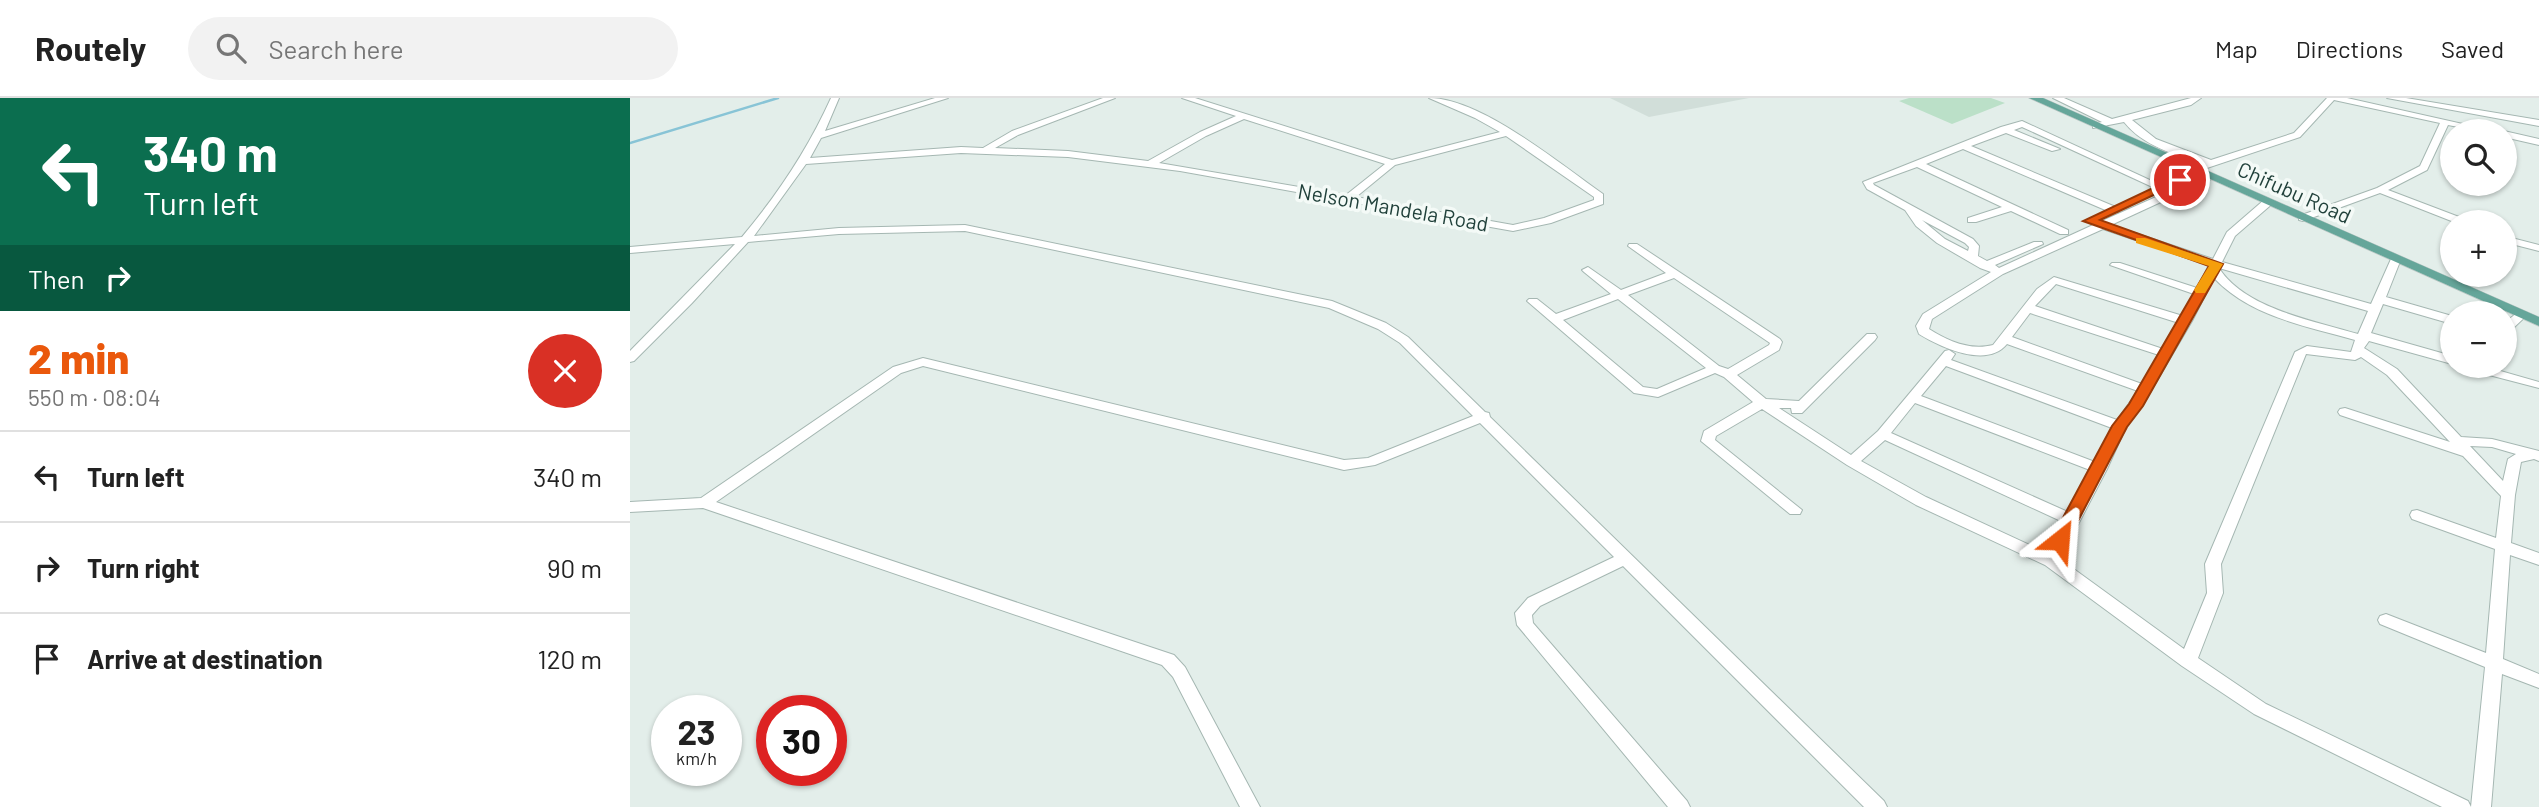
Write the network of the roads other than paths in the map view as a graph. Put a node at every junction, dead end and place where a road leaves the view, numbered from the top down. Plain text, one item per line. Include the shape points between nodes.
1 (835, 98) edge
2 (944, 98) edge
3 (1111, 98) edge
4 (1186, 98) edge
5 (1433, 98) edge
6 (2034, 98) edge
7 (2057, 98) edge
8 (2197, 98) edge
9 (2334, 98) edge
10 (2391, 98) edge
11 (1244, 116) junction
12 (2126, 118) junction
13 (2440, 121) edge
14 (2110, 122) junction
15 (2539, 123) edge
16 (2096, 126) junction
17 (1506, 133) junction
18 (2440, 133) edge
19 (821, 135) junction
20 (2517, 137) edge
21 (2539, 142) edge
22 (1963, 146) junction
23 (985, 150) junction
24 (803, 161) junction
25 (1150, 163) junction
26 (1392, 163) junction
27 (1917, 163) junction
28 (2204, 170) junction
29 (2162, 188) junction
30 (2380, 190) junction
31 (1346, 200) junction
32 (2268, 202) junction
33 (2140, 203) junction
34 (2012, 207) junction
35 (2114, 210) junction
36 (2440, 213) edge
37 (2303, 218) junction
38 (1972, 220) dead end
39 (2089, 221) junction
40 (2101, 225) junction
41 (2064, 232) junction
42 (744, 241) junction
43 (2048, 244) junction
44 (2517, 244) edge
45 (1633, 246) dead end
46 (2539, 248) edge
47 (630, 250) edge
48 (2396, 259) junction
49 (2116, 265) dead end
50 (1984, 266) junction
51 (2215, 267) junction
52 (1588, 270) dead end
53 (1999, 272) junction
54 (1675, 274) junction
55 (2199, 292) junction
56 (1618, 295) junction
57 (1533, 301) dead end
58 (2378, 304) junction
59 (2028, 308) junction
60 (2521, 314) junction
61 (2440, 317) edge
62 (1556, 318) junction
63 (2517, 318) edge
64 (2186, 321) junction
65 (2539, 322) edge
66 (1871, 337) dead end
67 (2003, 338) junction
68 (2363, 342) junction
69 (1956, 345) junction
70 (2164, 353) junction
71 (630, 358) edge
72 (2440, 358) edge
73 (1943, 361) junction
74 (1722, 371) junction
75 (2512, 378) edge
76 (2537, 385) dead end
77 (2145, 389) junction
78 (1914, 398) junction
79 (1762, 404) junction
80 (1802, 405) junction
81 (2344, 412) dead end
82 (1484, 416) junction
83 (1787, 420) junction
84 (2120, 426) junction
85 (1883, 435) junction
86 (2463, 447) junction
87 (2536, 456) edge
88 (1852, 462) junction
89 (2100, 469) junction
90 (2508, 495) junction
91 (704, 503) junction
92 (630, 507) edge
93 (1795, 510) dead end
94 (2417, 515) dead end
95 (2070, 519) junction
96 (2502, 545) junction
97 (1624, 559) junction
98 (2539, 559) edge
99 (2050, 561) junction
100 (2386, 620) dead end
101 (2188, 661) junction
102 (2492, 663) junction
103 (2539, 681) edge
104 (1250, 807) edge
105 (1680, 807) edge
106 (1877, 807) edge
107 (2461, 807) edge
108 (2482, 807) edge

1 - 19 street
2 - 19 street
3 - 23 street, Nelson Mandela Road via 1015,133
4 - 11 street
5 - 17 street, Nelson Mandela Road via 1472,111
6 - 16 main road, Chifubu Road
7 - 14 street
8 - 12 street
9 - 13 street
9 - 28 street via 2297,135
10 - 15 street
11 - 25 street
11 - 26 street
12 - 14 street
12 - 28 street
14 - 16 street
16 - 28 main road, Chifubu Road
17 - 26 street
17 - 31 street, Nelson Mandela Road via 1599,196 1599,202 1548,222 1513,229
18 - 30 street via 2424,168
19 - 24 street
20 - 21 street
22 - 27 street
22 - 29 street via 2017,124 2028,126
22 - 35 street
23 - 24 street, Nelson Mandela Road
23 - 25 street, Nelson Mandela Road via 1068,153
24 - 42 street
25 - 31 street, Nelson Mandela Road
26 - 31 street
27 - 34 street
27 - 50 street via 1868,182 1870,187 1969,241 1975,246 1972,259
28 - 29 street
28 - 32 main road, Chifubu Road
28 - 33 street
29 - 33 street
30 - 36 street
30 - 37 street
32 - 37 main road, Chifubu Road
32 - 51 street via 2238,225
33 - 35 street
33 - 40 street
34 - 38 street
34 - 41 street
35 - 39 street
37 - 48 main road, Chifubu Road
39 - 40 street
39 - 41 street
40 - 43 street
40 - 51 street
41 - 43 street
42 - 47 street
42 - 71 street
42 - 82 street via 888,228 965,228 1332,304 1404,340
43 - 50 street
43 - 53 street
44 - 46 street
45 - 54 street
48 - 58 street
48 - 60 main road, Chifubu Road
49 - 55 street
50 - 53 street
51 - 55 street
51 - 58 street
51 - 68 street via 2229,289 2255,303
52 - 56 street
53 - 69 street via 1927,317 1922,326 1930,335
54 - 56 street
54 - 74 street via 1776,342
55 - 64 street
56 - 62 street
56 - 74 street
57 - 62 street
58 - 61 street
58 - 68 street
59 - 64 street via 2048,282 2063,281
59 - 67 street
59 - 70 street
60 - 63 street
60 - 65 main road, Chifubu Road
62 - 74 street via 1648,394
64 - 70 street
66 - 80 street
67 - 69 street via 1997,348 1988,351
67 - 77 street
68 - 72 street
68 - 86 street
68 - 101 street via 2349,357 2301,352 2213,564 2215,593
69 - 73 street
70 - 77 street
73 - 78 street
73 - 84 street
74 - 79 street
75 - 76 street
77 - 84 street
78 - 85 street
78 - 89 street
79 - 80 street
79 - 83 street
79 - 93 street via 1709,435 1707,441
80 - 83 street
81 - 86 street
82 - 91 street via 1370,462 1344,465 923,362 897,370
82 - 97 street
83 - 88 street
84 - 89 street
85 - 88 street
85 - 95 street
86 - 87 street via 2492,443
86 - 90 street
87 - 90 street via 2515,459
88 - 99 street via 1920,501
89 - 95 street
90 - 96 street
91 - 92 street
91 - 104 street via 1168,660 1179,672
94 - 96 street
95 - 99 street
96 - 98 street
96 - 102 street
97 - 105 street via 1534,602 1523,613 1525,625
97 - 106 street
99 - 101 street
100 - 102 street
101 - 107 street via 2297,729
102 - 103 street
102 - 108 street via 2493,705

